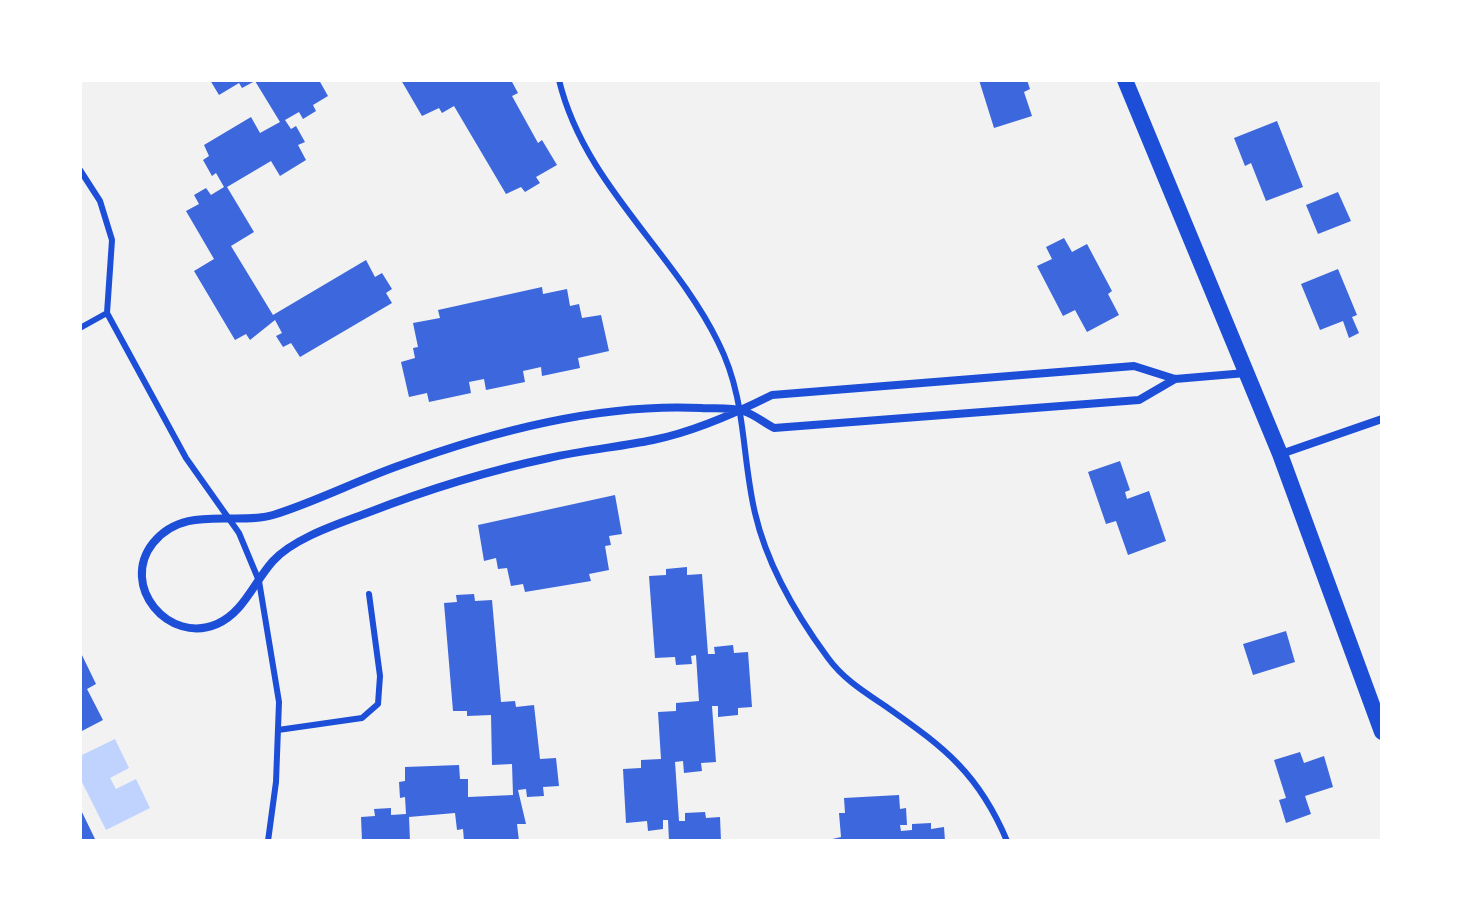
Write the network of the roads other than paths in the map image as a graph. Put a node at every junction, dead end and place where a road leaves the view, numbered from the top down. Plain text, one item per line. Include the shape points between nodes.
1 (559, 80) edge
2 (1125, 80) edge
3 (80, 170) edge
4 (107, 313) junction
5 (80, 328) edge
6 (1247, 373) junction
7 (1175, 379) junction
8 (742, 410) junction
9 (1382, 419) edge
10 (1280, 454) junction
11 (227, 516) junction
12 (259, 581) junction
13 (369, 594) dead end
14 (278, 730) junction
15 (1382, 732) edge
16 (268, 841) edge
17 (1007, 841) edge

1 - 8 lane via 592,162 709,324
2 - 6 main road
3 - 4 lane via 100,201 112,240
4 - 5 lane
4 - 11 lane via 186,458
6 - 7 street
6 - 10 main road
7 - 8 street via 1134,366 772,395
7 - 8 street via 1139,400 774,428
8 - 11 street via 649,405 543,424 443,450 271,516
8 - 12 street via 656,440 501,469 408,498 286,550
8 - 17 lane via 758,527 796,611 849,681 934,740 966,770
9 - 10 street
10 - 15 main road
11 - 12 lane via 248,548
11 - 12 street via 183,524 153,543 142,577 145,594 167,621 200,629 232,615
12 - 14 lane via 276,675
13 - 14 lane via 380,676 378,704 362,718
14 - 16 lane

